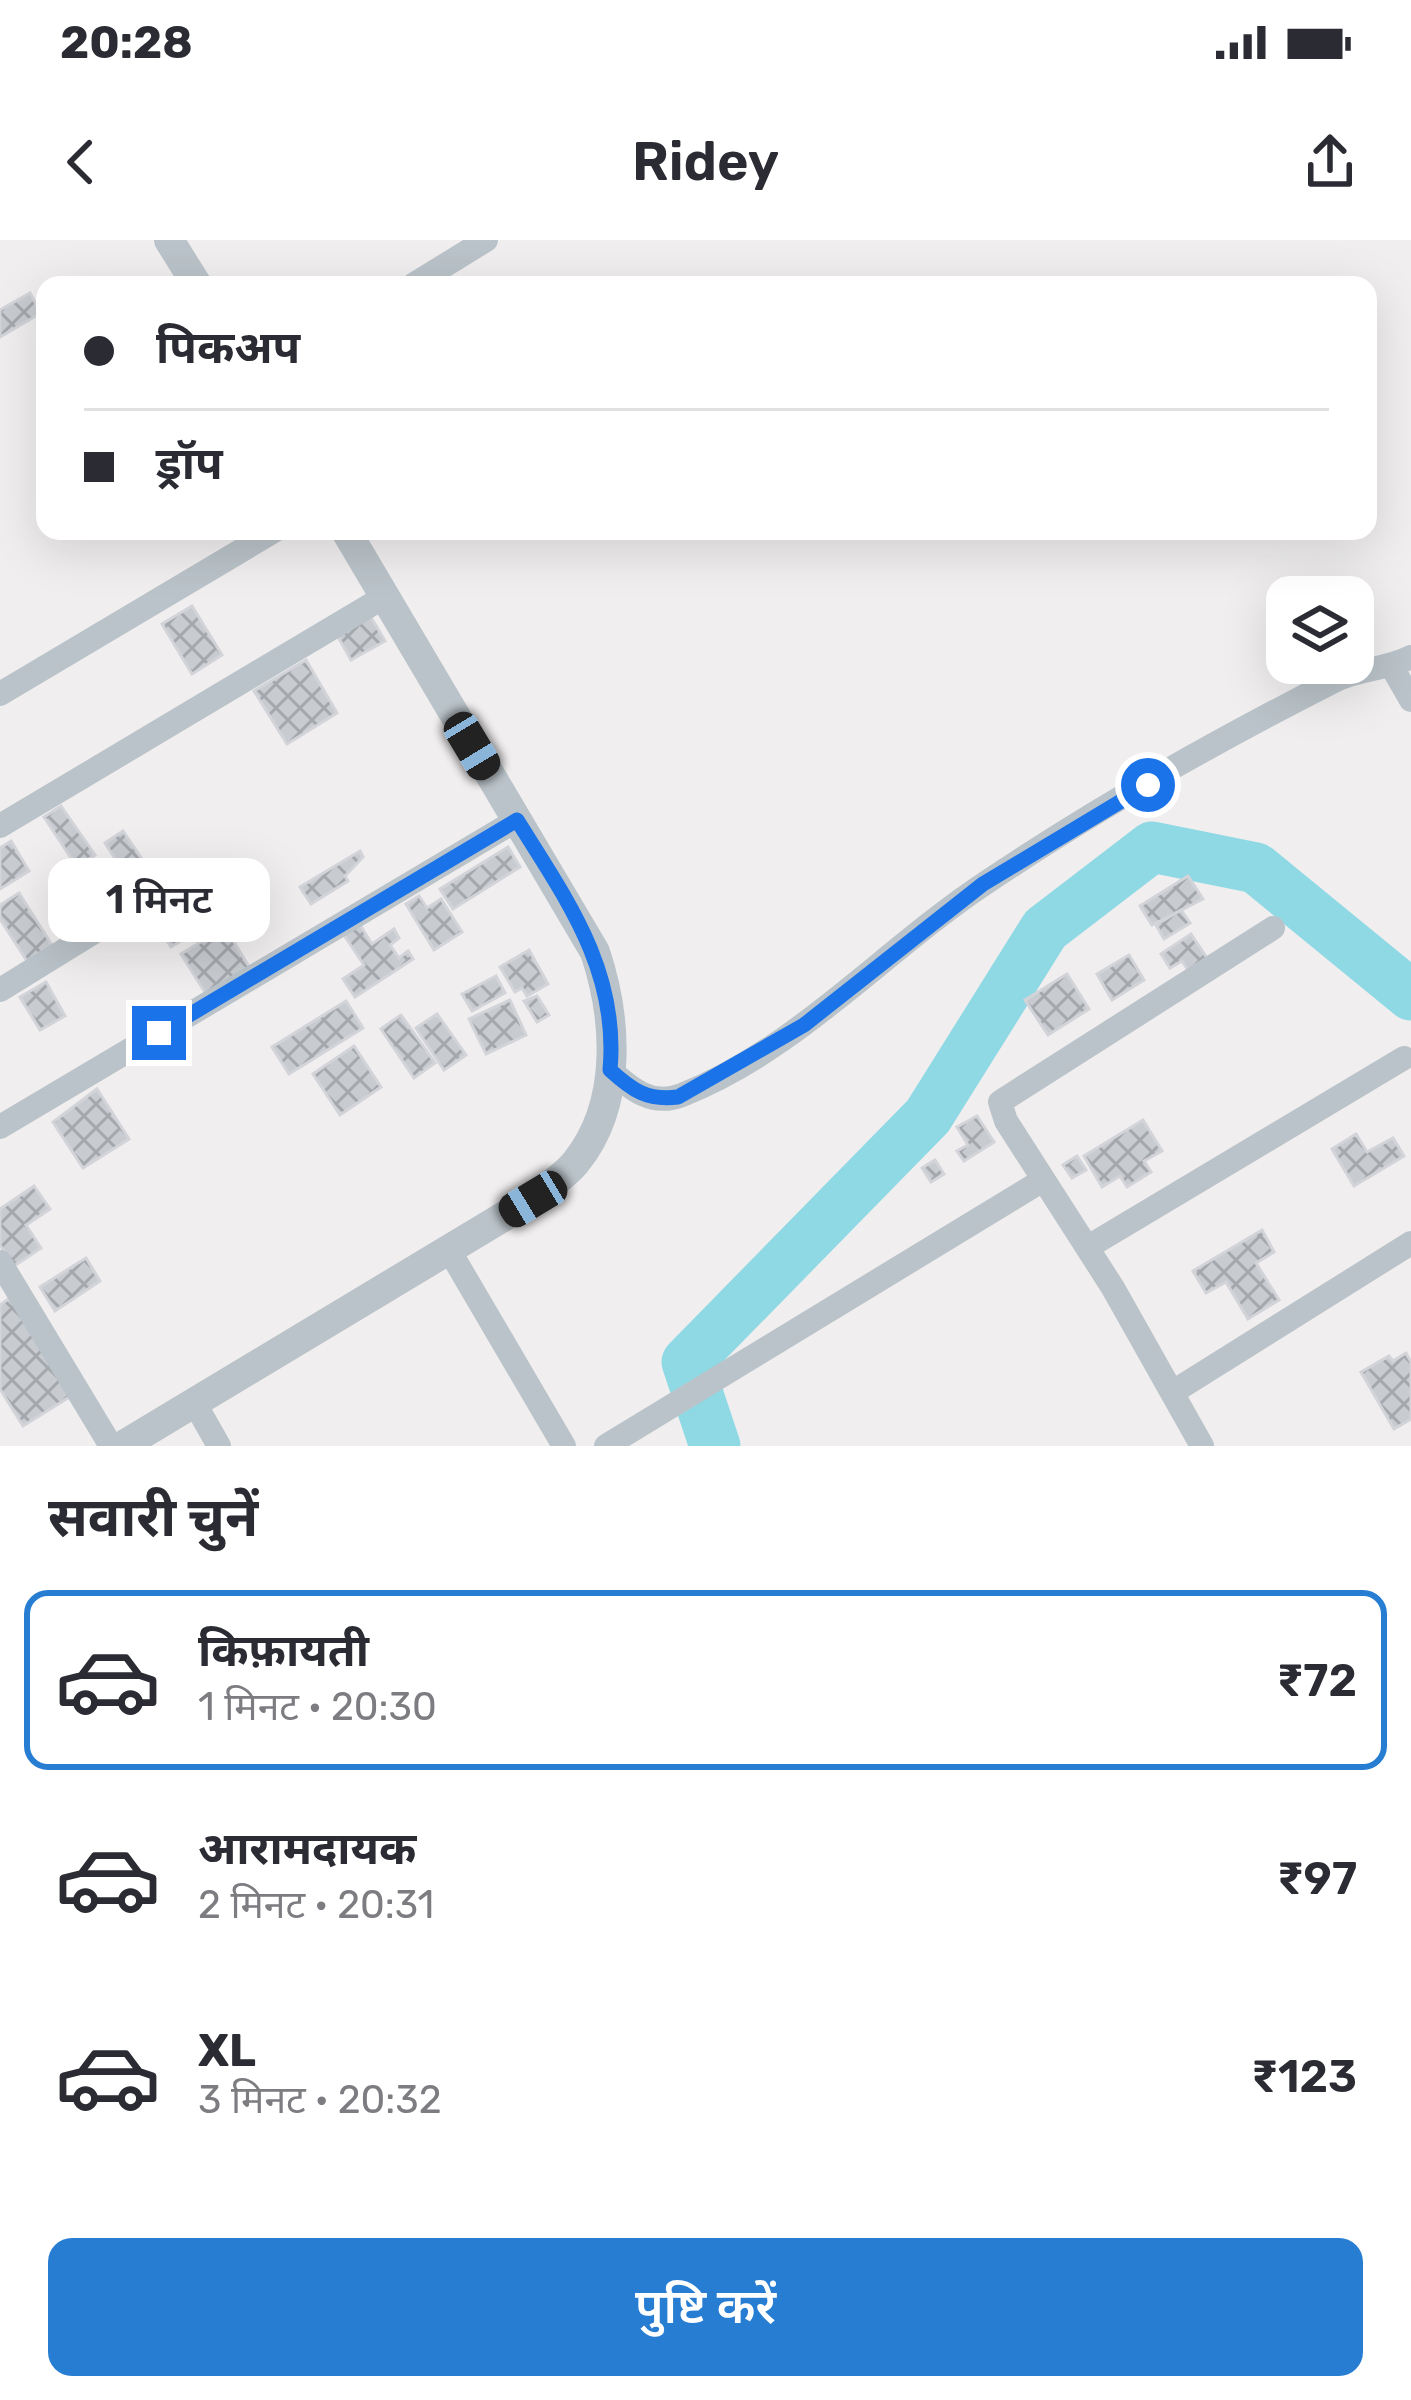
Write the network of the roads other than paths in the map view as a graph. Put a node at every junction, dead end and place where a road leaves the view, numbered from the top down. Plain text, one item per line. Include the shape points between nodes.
1 (170, 240) edge
2 (486, 240) edge
3 (192, 276) edge
4 (428, 276) edge
5 (259, 540) edge
6 (351, 540) edge
7 (384, 597) junction
8 (1401, 662) edge
9 (0, 694) edge
10 (1411, 700) edge
11 (517, 820) junction
12 (0, 826) edge
13 (128, 911) dead end
14 (1273, 928) dead end
15 (0, 990) edge
16 (1404, 1058) dead end
17 (610, 1070) junction
18 (0, 1127) edge
19 (1043, 1180) junction
20 (1411, 1244) edge
21 (1088, 1247) junction
22 (449, 1250) junction
23 (0, 1262) edge
24 (1173, 1392) junction
25 (194, 1402) junction
26 (111, 1446) edge
27 (122, 1446) edge
28 (219, 1446) edge
29 (564, 1446) edge
30 (606, 1446) edge
31 (1202, 1446) edge

1 - 3 street
2 - 4 street
5 - 9 street
6 - 7 street
7 - 11 street
7 - 12 street
8 - 10 street
8 - 17 street via 1334,680 1073,827 983,884 804,1025 703,1084 658,1100
11 - 17 street via 595,952 614,1030
11 - 18 street
13 - 15 street
14 - 19 street via 1005,1095 1000,1110
16 - 21 street
17 - 22 street via 599,1122 576,1162
19 - 21 street
19 - 30 street
20 - 24 street
21 - 24 street
22 - 25 street
22 - 29 street
23 - 26 street
24 - 31 street
25 - 27 street
25 - 28 street

